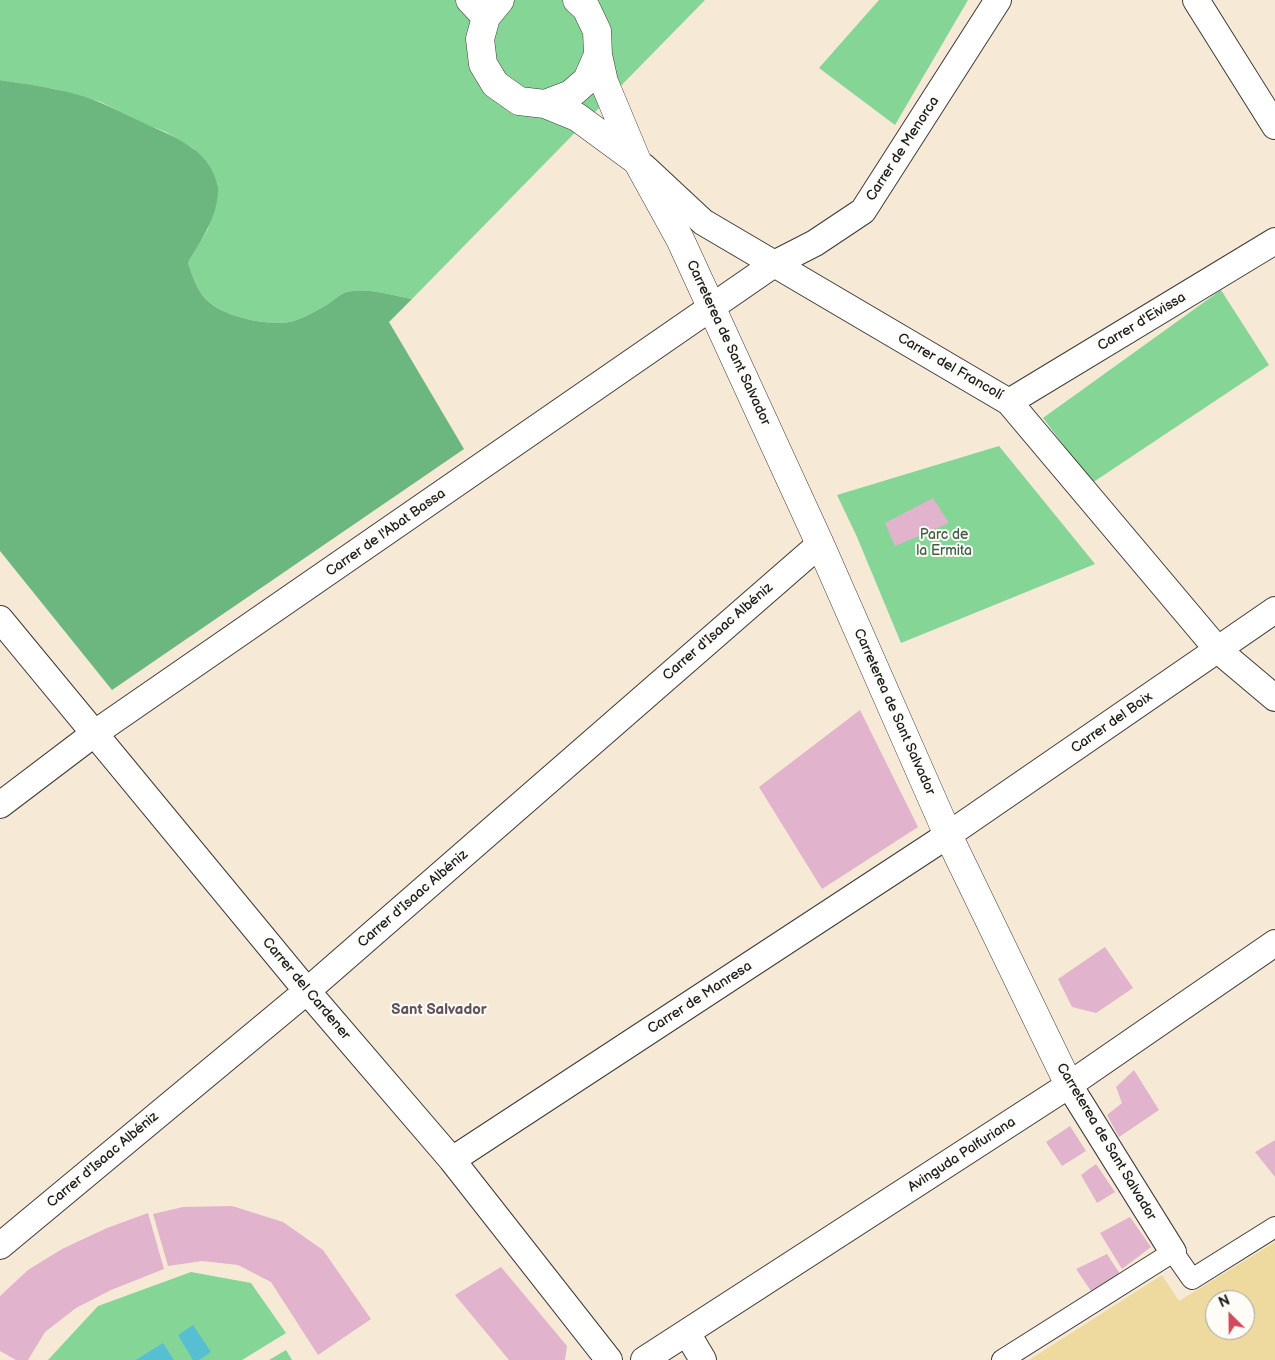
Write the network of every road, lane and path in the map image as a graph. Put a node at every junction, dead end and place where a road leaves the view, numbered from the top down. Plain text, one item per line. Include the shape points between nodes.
1 (577, 0) edge
2 (998, 0) edge
3 (1196, 0) edge
4 (486, 6) edge
5 (598, 55) junction
6 (545, 104) junction
7 (1275, 126) edge
8 (637, 161) junction
9 (1275, 241) edge
10 (774, 264) junction
11 (712, 307) junction
12 (1009, 402) junction
13 (820, 544) junction
14 (1275, 610) edge
15 (0, 619) edge
16 (1218, 650) junction
17 (1275, 698) edge
18 (95, 733) junction
19 (0, 805) edge
20 (948, 836) junction
21 (1275, 943) edge
22 (307, 991) junction
23 (1069, 1085) junction
24 (452, 1160) junction
25 (1275, 1227) edge
26 (0, 1246) edge
27 (1174, 1252) junction
28 (687, 1332) junction
29 (610, 1360) edge
30 (644, 1360) edge
31 (703, 1360) edge
32 (1002, 1360) edge

1 - 5 street, Carreterea de Sant Salvador via 586,8 597,31
2 - 10 street, Carrer de Menorca via 863,210 815,243
3 - 7 street
4 - 6 street via 480,39 483,64 495,84 519,101
5 - 6 street via 587,80 571,94
5 - 8 street, Carreterea de Sant Salvador via 604,82
6 - 8 street via 577,117
8 - 10 street, Carrer del Francolí via 703,222
8 - 11 street, Carreterea de Sant Salvador via 680,239
9 - 12 street, Carrer d'Eivissa
10 - 11 street, Carrer de l'Abat Bassa
10 - 12 street, Carrer del Francolí
11 - 13 street, Carreterea de Sant Salvador
11 - 18 street, Carrer de l'Abat Bassa
12 - 16 street, Carrer del Francolí
13 - 20 street, Carreterea de Sant Salvador
13 - 22 street, Carrer d'Isaac Albéniz
14 - 16 street, Carrer del Boix
15 - 18 street, Carrer del Cardener
16 - 17 street, Carrer del Francolí
16 - 20 street, Carrer del Boix
18 - 19 street, Carrer de l'Abat Bassa
18 - 22 street, Carrer del Cardener
20 - 23 street, Carreterea de Sant Salvador
20 - 24 street, Carrer de Manresa
21 - 23 street, Avinguda Palfuriana
22 - 24 street, Carrer del Cardener
22 - 26 street, Carrer d'Isaac Albéniz
23 - 27 street, Carreterea de Sant Salvador
23 - 28 street, Avinguda Palfuriana
24 - 29 street, Carrer del Cardener
25 - 27 street via 1192,1279
27 - 32 street
28 - 30 street, Avinguda Palfuriana
28 - 31 street

